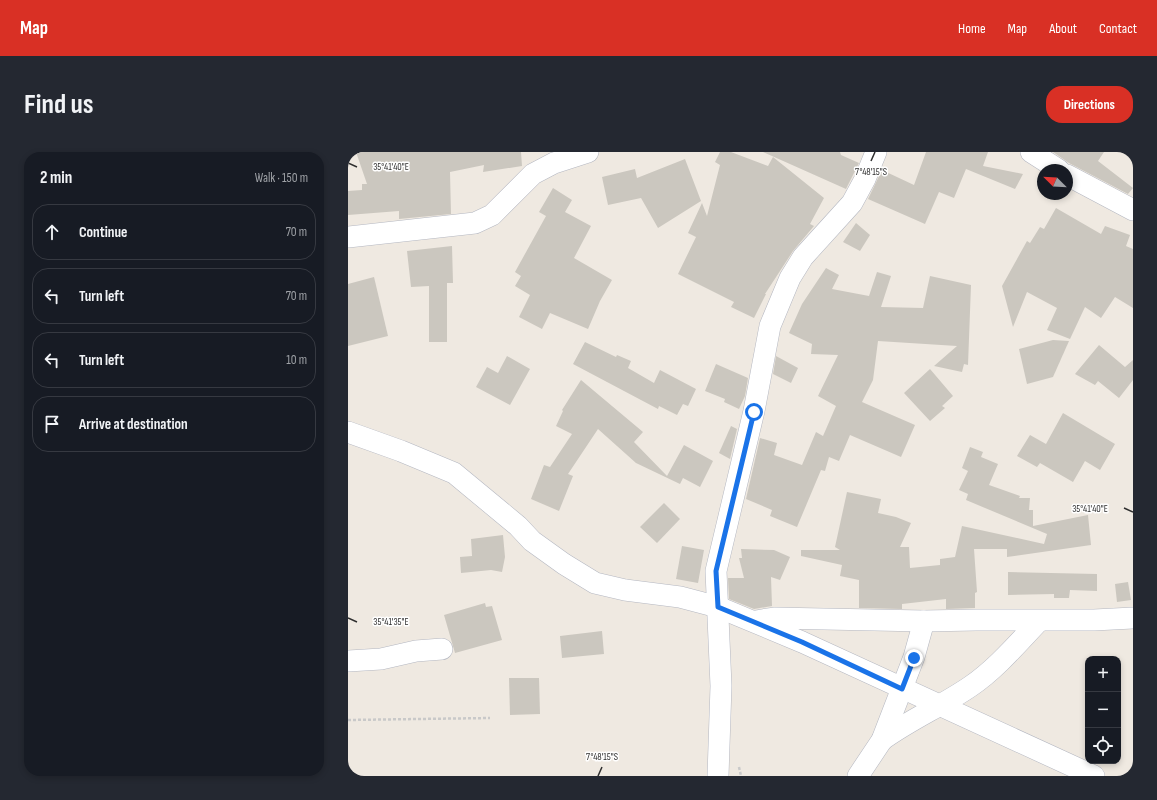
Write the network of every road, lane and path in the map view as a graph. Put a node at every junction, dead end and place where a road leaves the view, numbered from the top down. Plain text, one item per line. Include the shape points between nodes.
1 (588, 152) edge
2 (876, 152) edge
3 (1031, 152) edge
4 (1050, 164) edge
5 (1073, 178) edge
6 (1133, 210) edge
7 (348, 237) edge
8 (348, 432) edge
9 (718, 607) junction
10 (1133, 618) edge
11 (752, 621) junction
12 (924, 621) junction
13 (1039, 621) junction
14 (442, 649) dead end
15 (348, 661) edge
16 (902, 689) junction
17 (941, 705) junction
18 (490, 718) dead end
19 (348, 720) edge
20 (882, 740) junction
21 (718, 776) edge
22 (858, 776) edge
23 (1094, 776) edge

1 - 7 street via 554,163 533,174 492,215 475,223
2 - 9 street via 852,203 803,257 790,278 770,326 754,412 716,571
3 - 4 street
5 - 6 street
8 - 9 street via 454,473 508,517 532,541 595,583 625,590 680,597
9 - 11 street
9 - 21 street via 721,686
10 - 13 street
11 - 12 street via 774,618
11 - 16 street
12 - 13 street
12 - 16 street
13 - 17 street via 997,664 972,685
14 - 15 street
16 - 17 street
16 - 20 street
17 - 20 street via 907,722
17 - 23 street
18 - 19 path
20 - 22 street

